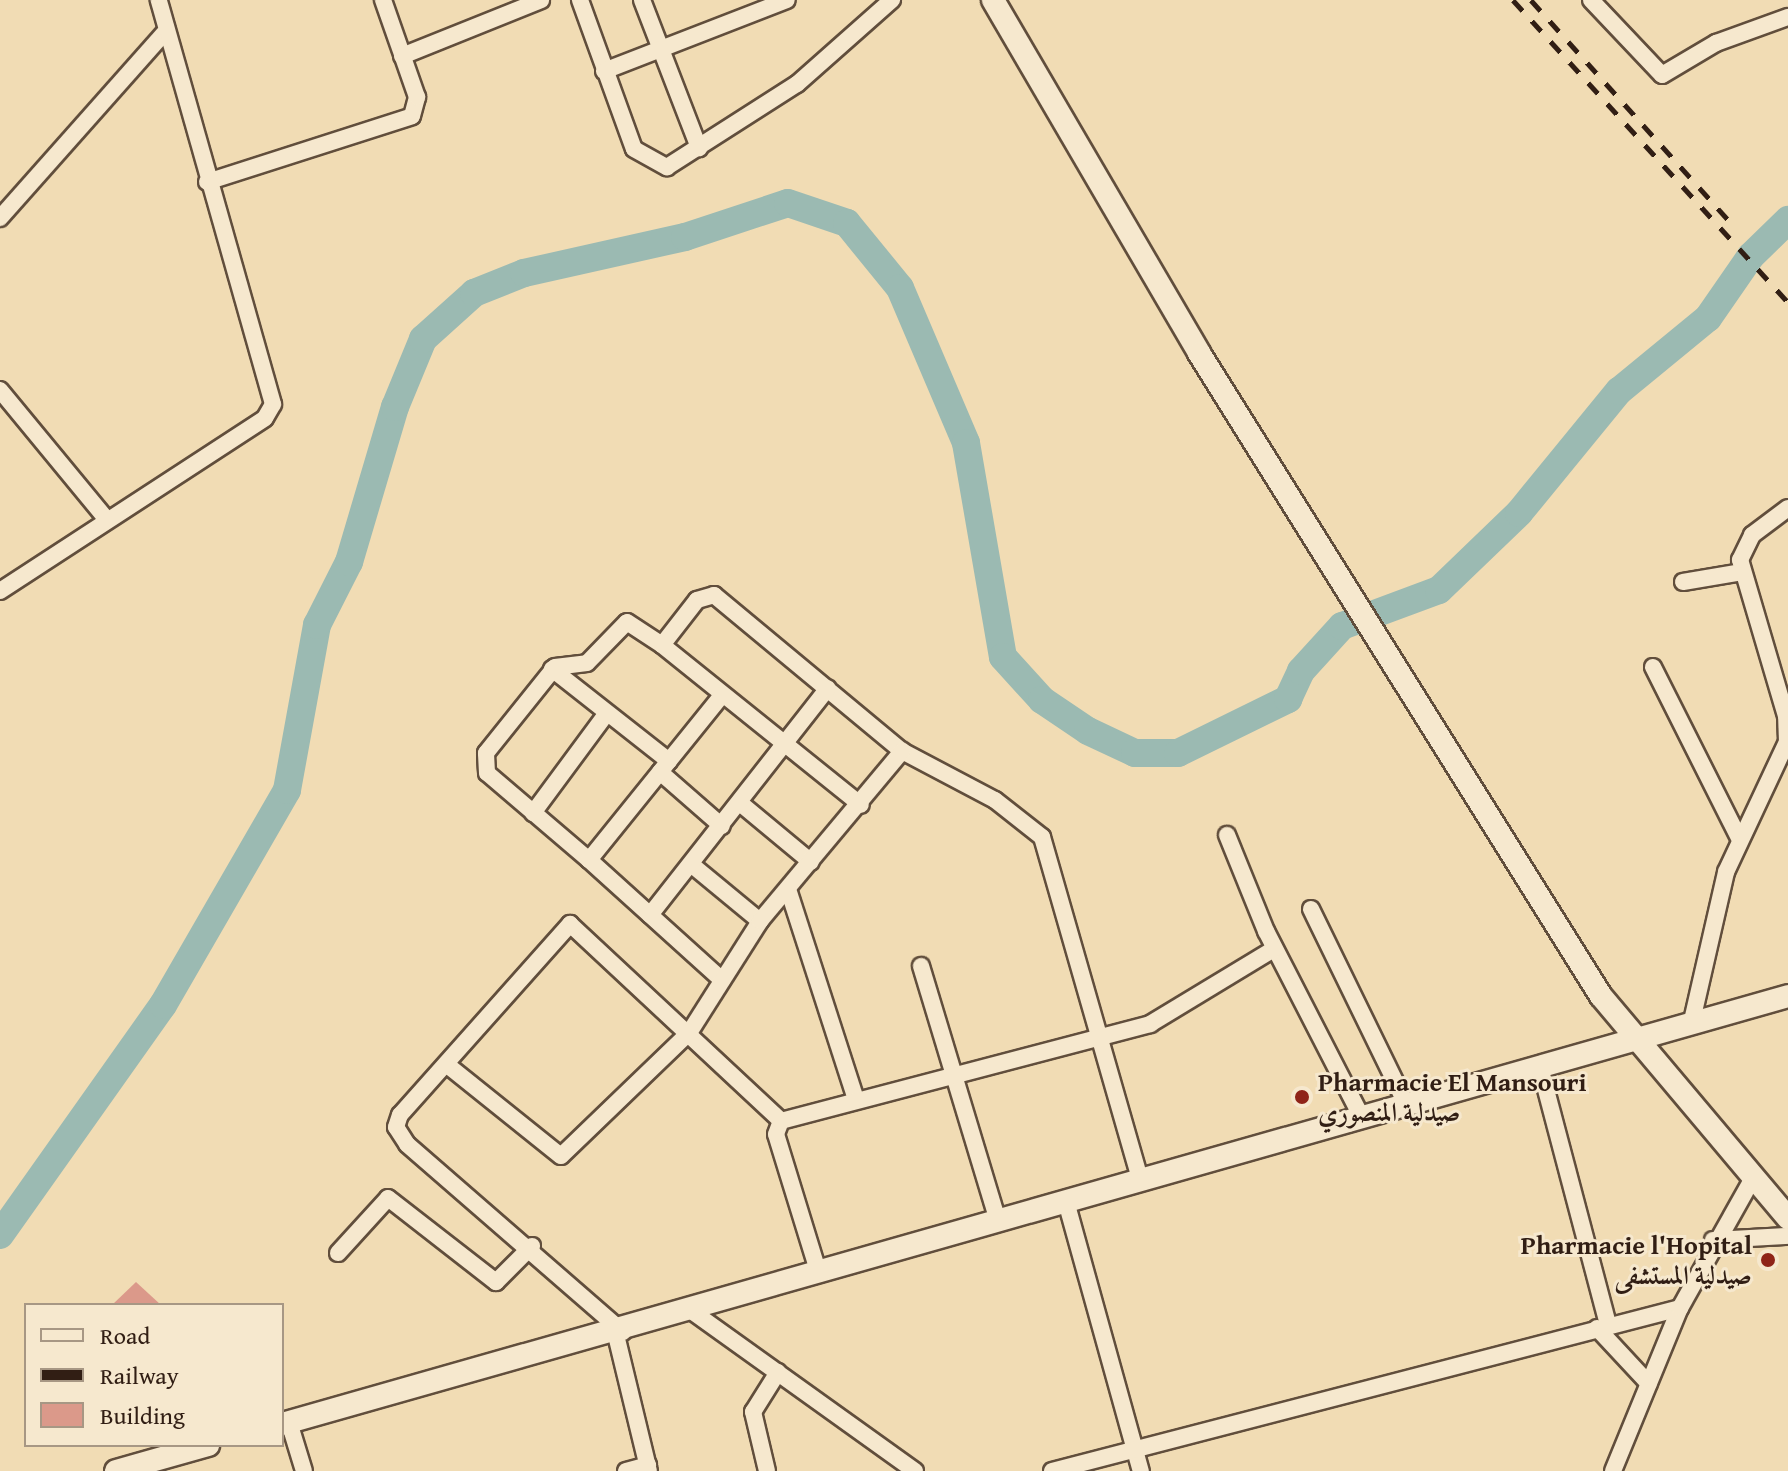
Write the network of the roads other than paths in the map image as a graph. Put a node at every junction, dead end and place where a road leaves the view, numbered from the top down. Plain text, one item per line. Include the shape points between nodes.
1 (159, 0) edge
2 (383, 0) edge
3 (541, 0) edge
4 (580, 0) edge
5 (642, 0) edge
6 (787, 0) edge
7 (892, 0) edge
8 (993, 0) edge
9 (1591, 0) edge
10 (876, 6) edge
11 (1788, 17) edge
12 (164, 33) junction
13 (659, 51) junction
14 (402, 56) junction
15 (604, 71) junction
16 (699, 148) junction
17 (207, 182) junction
18 (0, 218) edge
19 (0, 390) edge
20 (1788, 508) edge
21 (107, 520) junction
22 (1742, 572) junction
23 (1683, 582) dead end
24 (0, 591) edge
25 (662, 645) junction
26 (1653, 667) dead end
27 (552, 669) junction
28 (828, 688) junction
29 (722, 695) junction
30 (607, 713) junction
31 (787, 743) junction
32 (902, 751) junction
33 (664, 767) junction
34 (740, 803) junction
35 (861, 805) junction
36 (533, 813) junction
37 (722, 826) junction
38 (1227, 835) dead end
39 (1739, 838) junction
40 (589, 860) junction
41 (811, 862) junction
42 (692, 865) junction
43 (788, 889) junction
44 (1311, 909) dead end
45 (650, 915) junction
46 (760, 921) junction
47 (1274, 949) junction
48 (921, 966) dead end
49 (722, 980) junction
50 (1788, 996) edge
51 (1691, 1025) junction
52 (689, 1033) junction
53 (1098, 1036) junction
54 (1637, 1041) junction
55 (446, 1064) junction
56 (1540, 1067) junction
57 (951, 1071) junction
58 (856, 1100) junction
59 (1405, 1102) junction
60 (1360, 1114) junction
61 (781, 1121) junction
62 (1753, 1178) junction
63 (1141, 1182) junction
64 (1067, 1205) junction
65 (1788, 1218) edge
66 (998, 1221) junction
67 (1788, 1236) edge
68 (1713, 1240) junction
69 (532, 1246) junction
70 (338, 1253) dead end
71 (819, 1274) junction
72 (1680, 1308) junction
73 (693, 1312) junction
74 (1602, 1327) junction
75 (620, 1334) junction
76 (778, 1372) junction
77 (1649, 1384) junction
78 (285, 1423) edge
79 (201, 1447) edge
80 (1134, 1447) junction
81 (649, 1468) edge
82 (116, 1471) edge
83 (304, 1471) edge
84 (626, 1471) edge
85 (767, 1471) edge
86 (915, 1471) edge
87 (1052, 1471) edge
88 (1141, 1471) edge
89 (1613, 1471) edge

1 - 12 street
2 - 14 street
3 - 14 street
4 - 15 street
5 - 13 street
6 - 13 street
7 - 10 street
8 - 54 main road via 1199,353 1601,996
9 - 11 street via 1662,75 1716,43
10 - 16 street via 797,84
12 - 17 street
12 - 18 street
13 - 15 street
13 - 16 street
14 - 17 street via 417,97 412,116
15 - 16 street via 640,156 667,167
17 - 21 street via 273,404 265,418
19 - 21 street
20 - 22 street via 1752,535
21 - 24 street
22 - 23 street
22 - 39 street via 1786,716 1787,742
25 - 27 street via 627,622 587,663
25 - 28 street via 697,600 714,595
25 - 29 street
26 - 39 street
27 - 30 street
27 - 36 street via 482,764
28 - 31 street
28 - 32 street
29 - 31 street
29 - 33 street
30 - 33 street
30 - 36 street
31 - 34 street
31 - 35 street
32 - 35 street
32 - 53 street via 995,800 1042,837
33 - 37 street
33 - 40 street
34 - 37 street
34 - 41 street
35 - 41 street
36 - 40 street
37 - 42 street
38 - 47 street
39 - 51 street via 1710,923
40 - 45 street
41 - 43 street
42 - 45 street
42 - 46 street
43 - 46 street
43 - 58 street
44 - 59 street
45 - 49 street
46 - 49 street
47 - 53 street via 1184,1009
47 - 60 street
48 - 57 street
49 - 52 street
50 - 51 main road
51 - 54 main road
52 - 55 street via 561,1156
52 - 55 street via 570,924
52 - 61 street
53 - 57 street
53 - 63 street
54 - 56 main road
54 - 62 main road
55 - 69 street via 400,1115 400,1136
56 - 59 main road
56 - 74 street
57 - 58 street
57 - 66 street
58 - 61 street
59 - 60 main road
60 - 63 main road
61 - 71 street via 776,1134
62 - 65 main road
62 - 68 street
63 - 64 main road
64 - 66 main road
64 - 80 street
66 - 71 main road
67 - 68 street
68 - 72 street
69 - 70 street via 496,1282 388,1198
69 - 75 street
71 - 73 main road
72 - 74 street
72 - 77 street
73 - 75 main road
73 - 76 street
74 - 77 street
74 - 80 street
75 - 78 main road
75 - 81 street
76 - 85 street via 753,1412
76 - 86 street
77 - 89 street
78 - 83 street
79 - 82 main road
80 - 87 street
80 - 88 street
81 - 84 street

